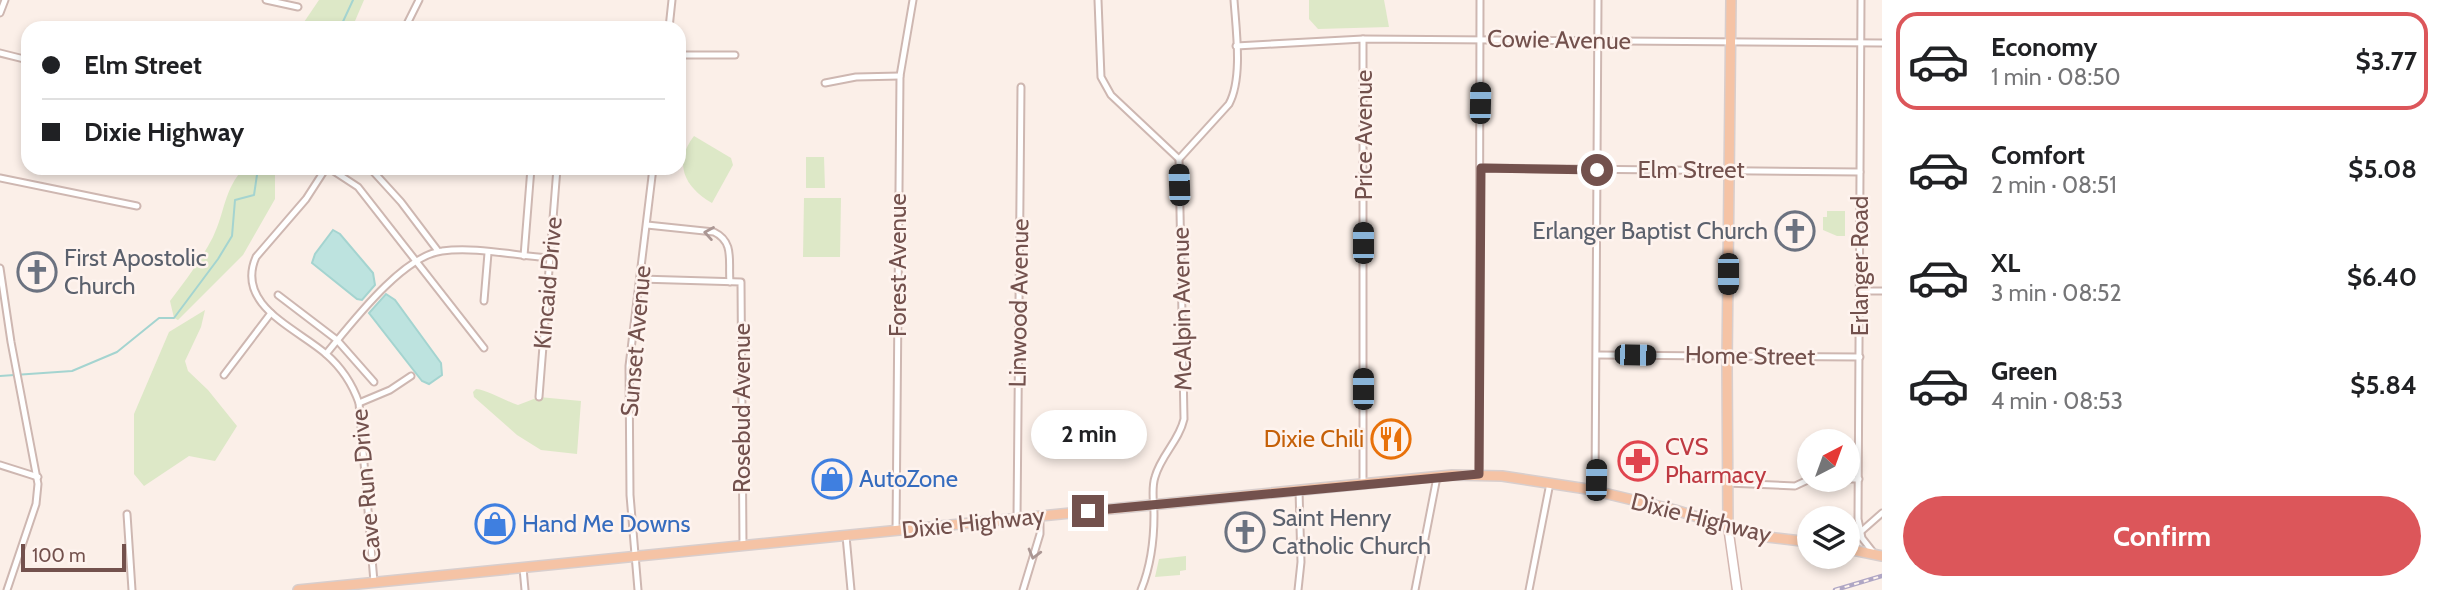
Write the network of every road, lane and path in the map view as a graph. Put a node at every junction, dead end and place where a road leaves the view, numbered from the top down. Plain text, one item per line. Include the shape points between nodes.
1 (5, 0) edge
2 (266, 0) edge
3 (419, 0) edge
4 (672, 0) edge
5 (913, 0) edge
6 (1098, 0) edge
7 (1234, 0) edge
8 (1480, 0) edge
9 (1598, 0) edge
10 (1731, 0) edge
11 (1861, 0) edge
12 (298, 7) dead end
13 (0, 13) edge
14 (409, 21) edge
15 (670, 21) edge
16 (1363, 39) junction
17 (1480, 39) junction
18 (1598, 40) junction
19 (1731, 42) junction
20 (1861, 43) junction
21 (1882, 43) edge
22 (1236, 46) junction
23 (0, 54) edge
24 (686, 55) edge
25 (734, 55) dead end
26 (21, 58) edge
27 (900, 76) junction
28 (825, 83) dead end
29 (1021, 87) dead end
30 (1179, 159) junction
31 (1481, 168) junction
32 (1597, 170) junction
33 (1730, 170) junction
34 (1860, 172) junction
35 (323, 175) edge
36 (339, 175) edge
37 (376, 175) edge
38 (530, 175) edge
39 (556, 175) edge
40 (652, 175) edge
41 (0, 178) edge
42 (137, 206) dead end
43 (647, 225) junction
44 (438, 251) junction
45 (488, 253) junction
46 (524, 257) junction
47 (550, 258) junction
48 (418, 261) junction
49 (0, 268) edge
50 (640, 279) junction
51 (730, 282) junction
52 (1861, 291) junction
53 (1882, 291) edge
54 (278, 295) dead end
55 (484, 302) dead end
56 (271, 313) junction
57 (337, 340) junction
58 (484, 348) dead end
59 (326, 354) junction
60 (1597, 355) junction
61 (1728, 355) junction
62 (1860, 357) junction
63 (224, 375) dead end
64 (411, 376) dead end
65 (374, 382) dead end
66 (539, 397) dead end
67 (359, 403) junction
68 (1859, 429) edge
69 (0, 465) edge
70 (1479, 474) junction
71 (38, 477) junction
72 (1437, 477) junction
73 (1550, 483) junction
74 (1727, 483) junction
75 (1363, 484) junction
76 (1797, 485) edge
77 (1299, 490) junction
78 (1595, 491) junction
79 (1154, 505) junction
80 (1882, 513) edge
81 (127, 514) dead end
82 (1040, 516) junction
83 (1017, 518) junction
84 (1728, 526) junction
85 (895, 531) junction
86 (1860, 533) joint
87 (846, 536) junction
88 (1797, 540) edge
89 (743, 546) junction
90 (1860, 551) edge
91 (1878, 555) edge
92 (633, 557) junction
93 (523, 568) junction
94 (374, 582) junction
95 (7, 590) edge
96 (132, 590) edge
97 (298, 590) edge
98 (525, 590) edge
99 (638, 590) edge
100 (851, 590) edge
101 (1023, 590) edge
102 (1141, 590) edge
103 (1298, 590) edge
104 (1415, 590) edge
105 (1529, 590) edge
106 (1737, 590) edge

1 - 13 street
2 - 12 street
3 - 14 street
4 - 15 street
5 - 27 street, Forest Avenue
6 - 30 street via 1103,84
7 - 22 street
8 - 17 street
9 - 18 street
10 - 19 main road
11 - 20 street, Erlanger Road
16 - 17 street, Cowie Avenue
16 - 22 street, Cowie Avenue
16 - 75 street, Price Avenue
17 - 18 street, Cowie Avenue
17 - 31 street
18 - 19 street, Cowie Avenue
18 - 32 street
19 - 20 street, Cowie Avenue
19 - 33 main road
20 - 21 street, Cowie Avenue
20 - 34 street, Erlanger Road
22 - 30 street via 1234,95
23 - 26 street
24 - 25 street
27 - 28 street
27 - 85 street, Forest Avenue
29 - 83 street, Linwood Avenue
30 - 79 street, McAlpin Avenue via 1184,419 1156,474
31 - 32 street, Elm Street
31 - 70 street
32 - 33 street, Elm Street
32 - 60 street
33 - 34 street, Elm Street
33 - 61 main road
34 - 52 street, Erlanger Road
35 - 56 street, Cave Run Drive via 251,268 256,297
36 - 48 street via 358,187
37 - 44 street
38 - 46 street
39 - 47 street, Kincaid Drive
40 - 43 street, Sunset Avenue
41 - 42 street
43 - 50 street, Sunset Avenue
51 -> 43 street via 730,248 724,237
44 - 45 street
44 - 48 street
45 - 46 street
45 - 55 street
46 - 47 street
47 - 66 street, Kincaid Drive
48 - 57 street via 385,286
48 - 58 street
49 - 71 street
50 - 51 street
50 - 92 street, Sunset Avenue via 629,366
51 - 89 street, Rosebud Avenue via 741,282
52 - 53 street
52 - 62 street, Erlanger Road
54 - 57 street
56 - 59 street, Cave Run Drive
56 - 63 street
57 - 59 street
57 - 65 street
59 - 67 street, Cave Run Drive via 344,372
60 - 61 street, Home Street
60 - 78 street
61 - 62 street, Home Street
61 - 74 main road
62 - 68 street, Erlanger Road
64 - 67 street
67 - 94 street, Cave Run Drive
69 - 71 street
70 - 72 main road, Dixie Highway
70 - 73 main road, Dixie Highway
71 - 95 street via 36,504
72 - 75 main road, Dixie Highway
72 - 104 street
73 - 78 main road, Dixie Highway
73 - 105 street
74 - 76 street
74 - 84 main road
75 - 77 main road, Dixie Highway
77 - 79 main road, Dixie Highway
77 - 103 street
78 - 84 main road, Dixie Highway
79 - 82 main road, Dixie Highway
79 - 102 street, McAlpin Avenue
80 - 86 street
81 - 96 street
82 - 83 main road, Dixie Highway
82 -> 101 street via 1040,534
83 - 85 main road, Dixie Highway
84 - 88 main road, Dixie Highway
84 - 106 main road
85 - 87 main road, Dixie Highway
86 - 91 street
87 - 89 main road, Dixie Highway
87 - 100 street
89 - 92 main road, Dixie Highway
90 - 91 main road
92 - 93 main road, Dixie Highway
92 - 99 street, Sunset Avenue
93 - 94 main road, Dixie Highway
93 - 98 street
94 - 97 main road, Dixie Highway

